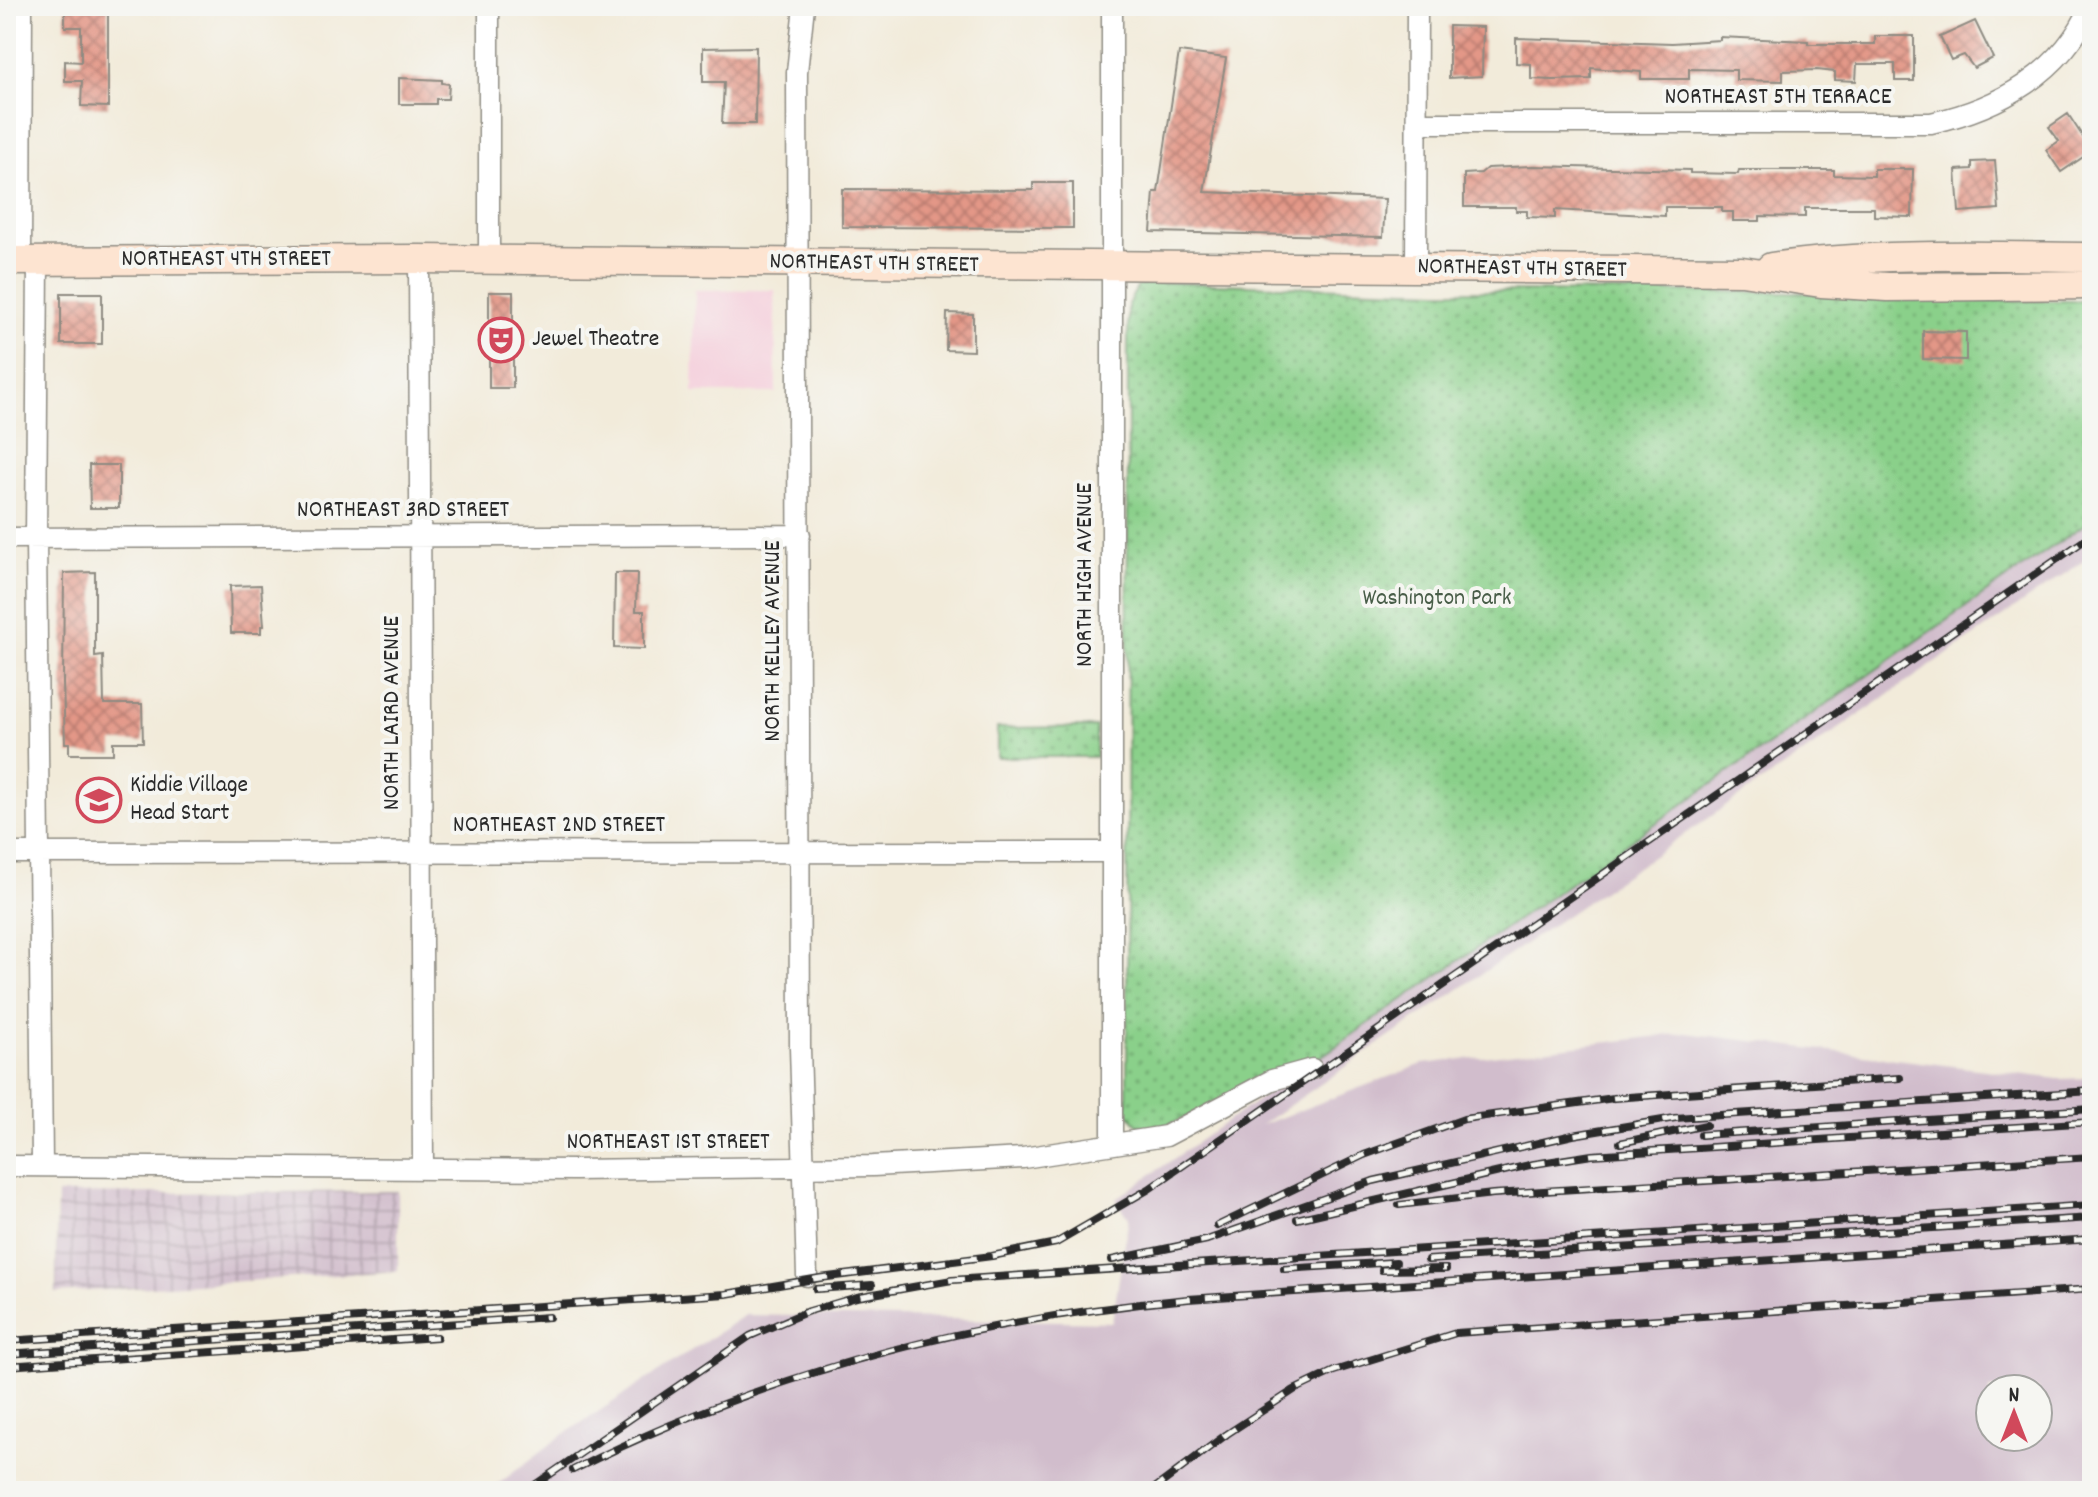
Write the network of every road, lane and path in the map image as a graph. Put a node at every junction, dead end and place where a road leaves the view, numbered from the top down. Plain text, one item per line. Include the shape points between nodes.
1 (22, 6) edge
2 (489, 6) edge
3 (804, 6) edge
4 (1112, 6) edge
5 (1417, 6) edge
6 (2091, 6) edge
7 (1417, 123) junction
8 (2092, 257) edge
9 (419, 259) junction
10 (489, 260) junction
11 (22, 261) edge
12 (800, 263) junction
13 (1112, 267) junction
14 (1416, 268) junction
15 (1742, 271) junction
16 (2092, 285) edge
17 (800, 535) junction
18 (418, 537) junction
19 (6, 538) edge
20 (36, 538) junction
21 (800, 852) junction
22 (1112, 852) junction
23 (6, 853) edge
24 (38, 853) junction
25 (420, 853) junction
26 (1312, 1069) dead end
27 (1112, 1143) junction
28 (42, 1163) junction
29 (6, 1166) edge
30 (423, 1166) junction
31 (802, 1168) junction
32 (807, 1276) dead end

1 - 11 street
2 - 10 street
3 - 12 street, NORTH KELLEY AVENUE via 797,72
4 - 13 street, NORTH HIGH AVENUE
5 - 7 street
6 - 7 street, NORTHEAST 5TH TERRACE via 2075,35 2019,91 1980,110 1931,123
7 - 14 street
8 - 15 main road, NORTHEAST 4TH STREET via 1820,260
9 - 10 main road, NORTHEAST 4TH STREET
9 - 11 main road, NORTHEAST 4TH STREET
9 - 18 street, NORTH LAIRD AVENUE
10 - 12 main road, NORTHEAST 4TH STREET
11 - 20 street
12 - 13 main road, NORTHEAST 4TH STREET
12 - 17 street, NORTH KELLEY AVENUE
13 - 14 main road, NORTHEAST 4TH STREET
13 - 22 street, NORTH HIGH AVENUE
14 - 15 main road, NORTHEAST 4TH STREET
15 - 16 main road, NORTHEAST 4TH STREET via 1888,287
17 - 18 street, NORTHEAST 3RD STREET
17 - 21 street, NORTH KELLEY AVENUE
18 - 20 street, NORTHEAST 3RD STREET
18 - 25 street, NORTH LAIRD AVENUE
19 - 20 street, NORTHEAST 3RD STREET
20 - 24 street
21 - 22 street, NORTHEAST 2ND STREET
21 - 25 street, NORTHEAST 2ND STREET
21 - 31 street, NORTH KELLEY AVENUE
22 - 27 street, NORTH HIGH AVENUE
23 - 24 street, NORTHEAST 2ND STREET
24 - 25 street, NORTHEAST 2ND STREET
24 - 28 street
25 - 30 street, NORTH LAIRD AVENUE
26 - 27 street, NORTHEAST 1ST STREET via 1272,1080 1180,1131
27 - 31 street, NORTHEAST 1ST STREET via 1023,1158
28 - 29 street, NORTHEAST 1ST STREET
28 - 30 street, NORTHEAST 1ST STREET via 207,1169
30 - 31 street, NORTHEAST 1ST STREET
31 - 32 street, NORTH KELLEY AVENUE

